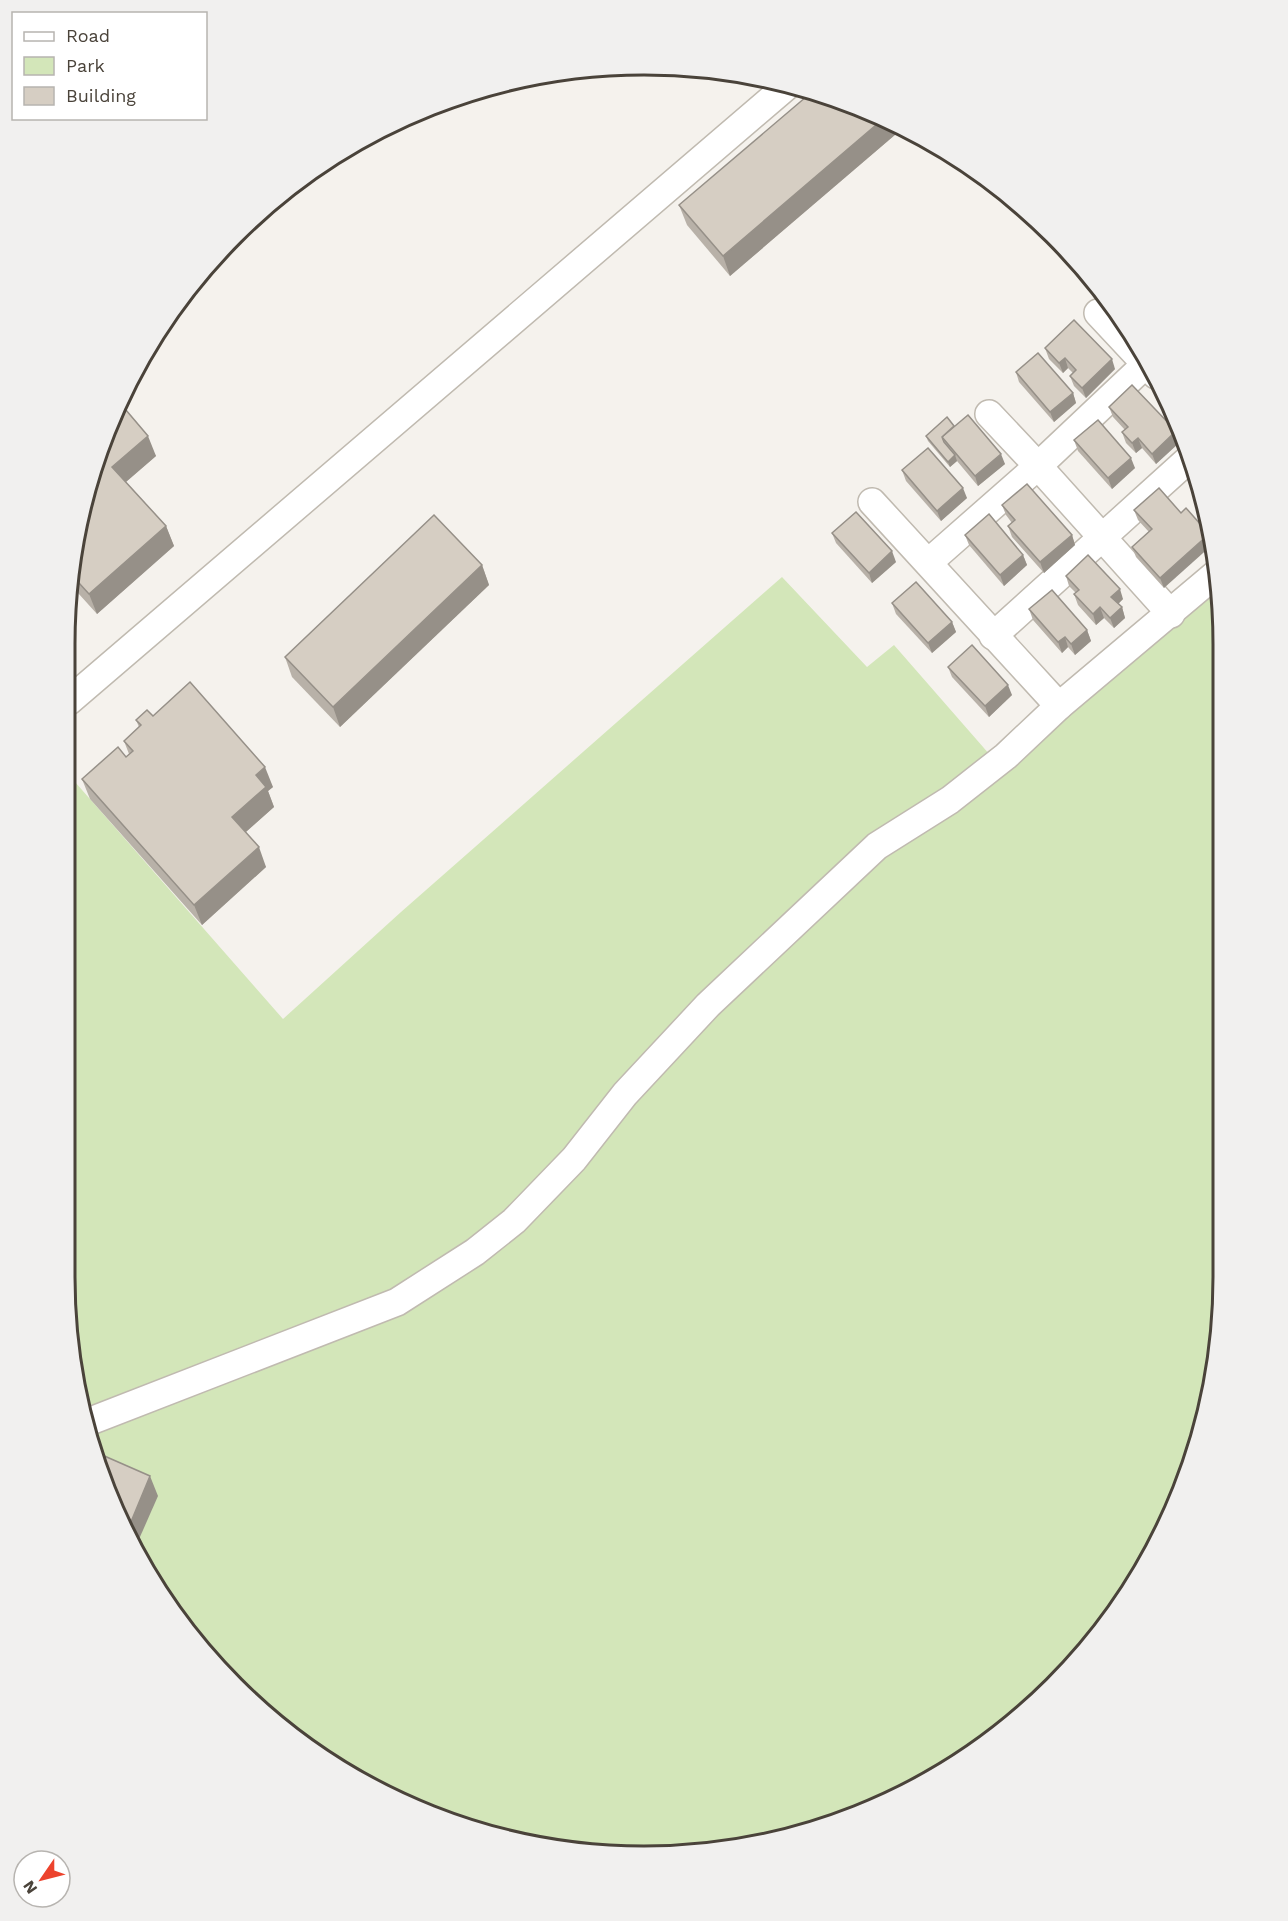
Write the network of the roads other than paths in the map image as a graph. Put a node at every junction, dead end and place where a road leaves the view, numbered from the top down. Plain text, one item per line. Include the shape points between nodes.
1 (781, 92) edge
2 (1098, 313) dead end
3 (1127, 345) edge
4 (1145, 375) edge
5 (989, 414) dead end
6 (1184, 464) edge
7 (1038, 466) junction
8 (872, 502) dead end
9 (1102, 539) junction
10 (928, 562) junction
11 (1209, 580) edge
12 (1170, 614) junction
13 (993, 636) junction
14 (75, 696) edge
15 (1059, 706) junction
16 (93, 1420) edge

1 - 14 street
2 - 3 street
4 - 7 street
5 - 7 street
6 - 9 street
7 - 9 street
7 - 10 street
8 - 10 street
9 - 12 street
9 - 13 street
10 - 13 street
11 - 12 street
12 - 15 street
13 - 15 street
15 - 16 street via 1006,756 950,800 877,846 708,1005 625,1095 574,1160 514,1221 475,1252 397,1302

